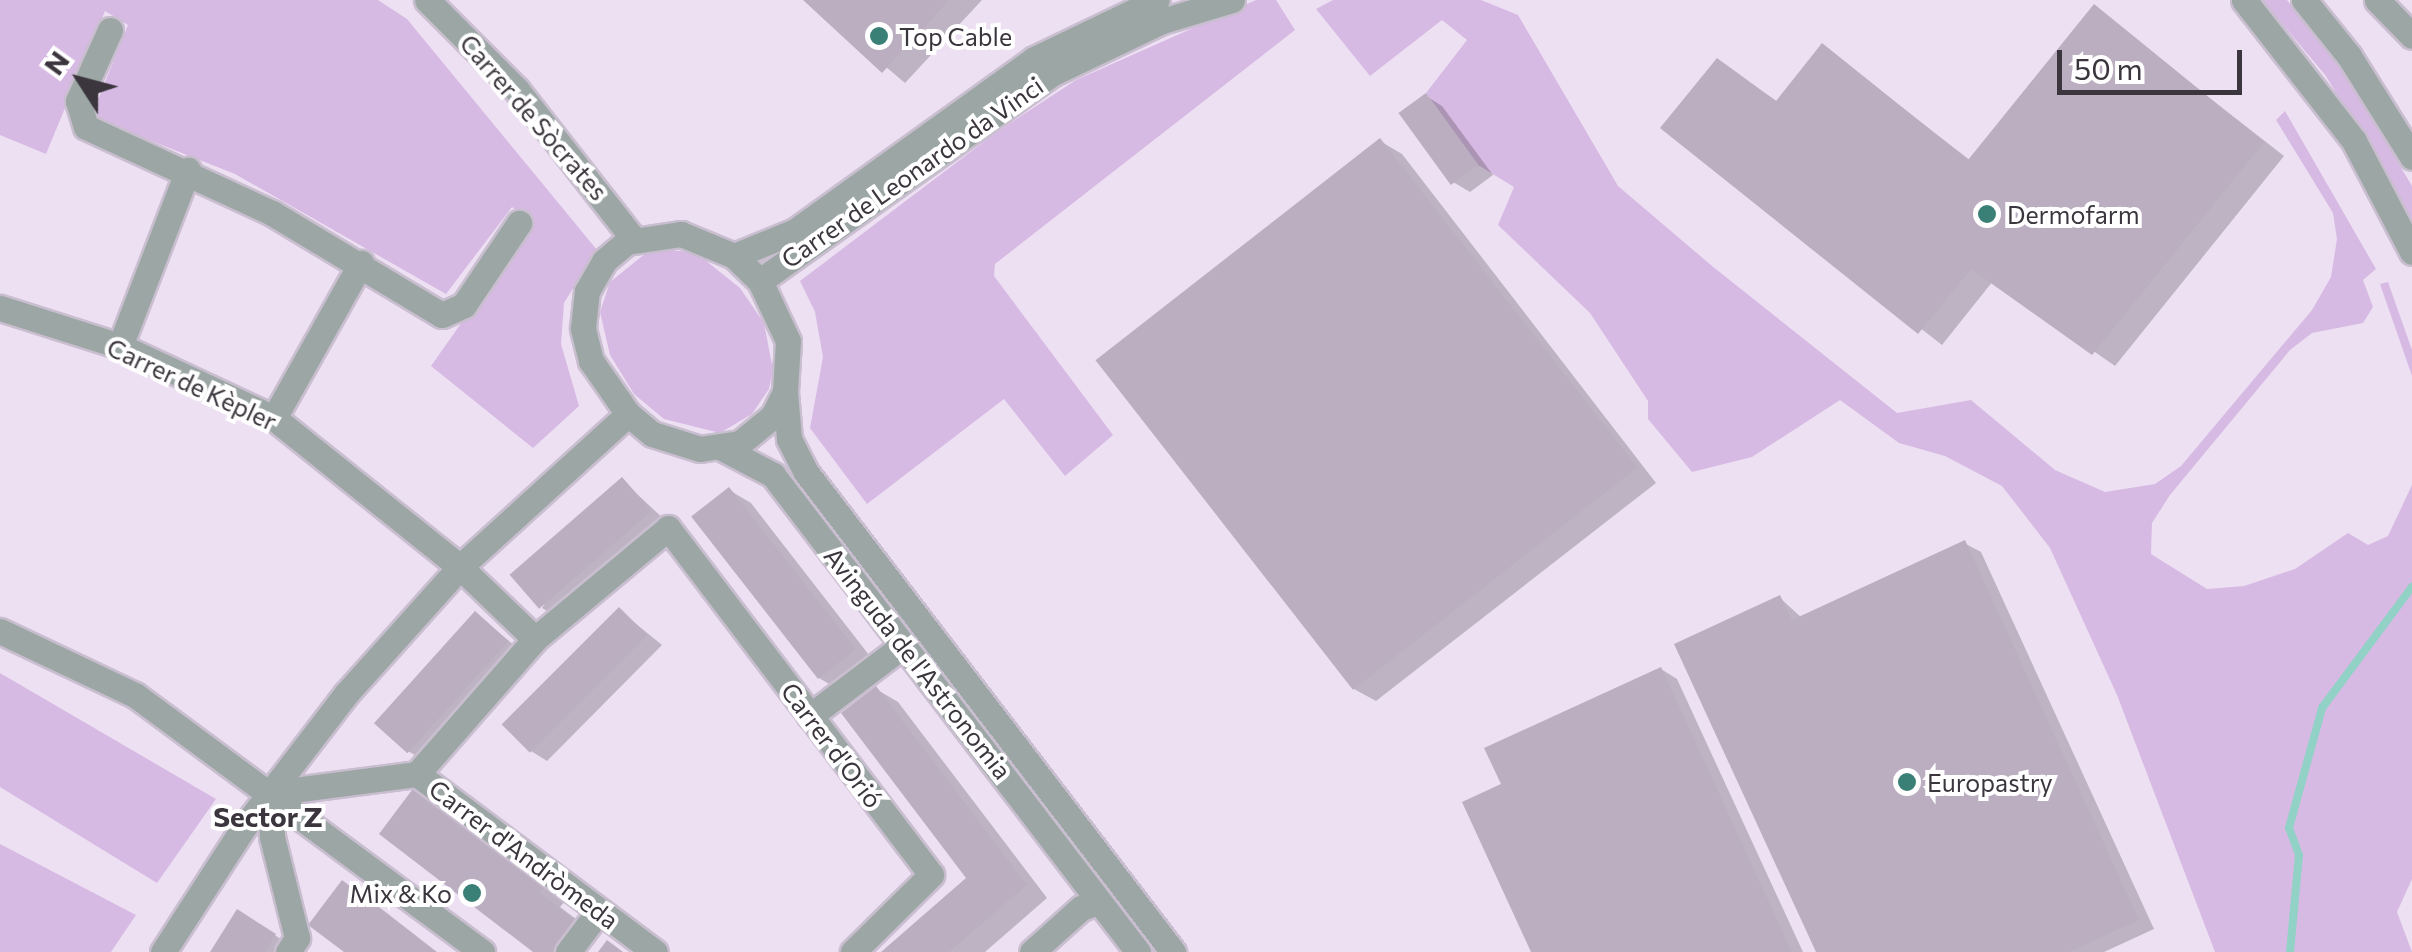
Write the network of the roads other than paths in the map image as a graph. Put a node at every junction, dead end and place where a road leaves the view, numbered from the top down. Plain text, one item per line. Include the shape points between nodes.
1 (427, 0) edge
2 (1156, 0) edge
3 (1232, 0) edge
4 (2244, 0) edge
5 (2304, 0) edge
6 (2377, 0) edge
7 (110, 30) dead end
8 (2412, 36) edge
9 (2412, 157) edge
10 (188, 170) junction
11 (519, 223) dead end
12 (634, 240) junction
13 (2412, 252) edge
14 (734, 256) junction
15 (361, 263) junction
16 (760, 280) junction
17 (0, 308) edge
18 (120, 346) junction
19 (785, 392) junction
20 (628, 414) junction
21 (274, 418) junction
22 (720, 447) junction
23 (460, 567) junction
24 (0, 631) edge
25 (535, 639) junction
26 (904, 645) junction
27 (810, 716) junction
28 (417, 774) junction
29 (270, 793) junction
30 (1098, 902) junction
31 (600, 910) junction
32 (299, 940) edge
33 (164, 952) edge
34 (482, 952) edge
35 (568, 952) edge
36 (655, 952) edge
37 (853, 952) edge
38 (1032, 952) edge
39 (1138, 952) edge
40 (1174, 952) edge

1 - 12 street, Carrer de Sòcrates via 517,90
2 - 14 street, Carrer de Leonardo da Vinci via 1034,59 794,231
3 - 16 street, Carrer de Leonardo da Vinci via 1162,21 1051,74
4 - 13 street via 2354,141
5 - 9 street
6 - 8 street
7 - 10 street via 78,116 100,135
10 - 15 street
10 - 18 street
11 - 15 street via 452,315 442,316
12 - 14 street via 680,234
12 - 20 street via 595,275 583,328 591,362
14 - 16 street
15 - 21 street
16 - 19 street via 788,341
17 - 18 street, Carrer de Kèpler
18 - 21 street, Carrer de Kèpler
19 - 22 street via 759,431
19 - 40 street, Avinguda de l'Astronomia via 789,439 806,471
20 - 22 street via 676,445
20 - 23 street
21 - 23 street, Carrer de Kèpler
22 - 26 street, Avinguda de l'Astronomia via 773,475
23 - 25 street, Carrer de Kèpler
23 - 29 street via 346,694
24 - 29 street via 136,695
25 - 27 street, Carrer d'Orió via 668,528
25 - 28 street
26 - 27 street
26 - 30 street, Avinguda de l'Astronomia
27 - 37 street, Carrer d'Orió via 930,874
28 - 29 street, Carrer d'Andròmeda
28 - 31 street, Carrer d'Andròmeda
29 - 32 street via 272,837
29 - 33 street
29 - 34 street
30 - 38 street via 1080,908
30 - 39 street, Avinguda de l'Astronomia
31 - 35 street
31 - 36 street, Carrer d'Andròmeda

